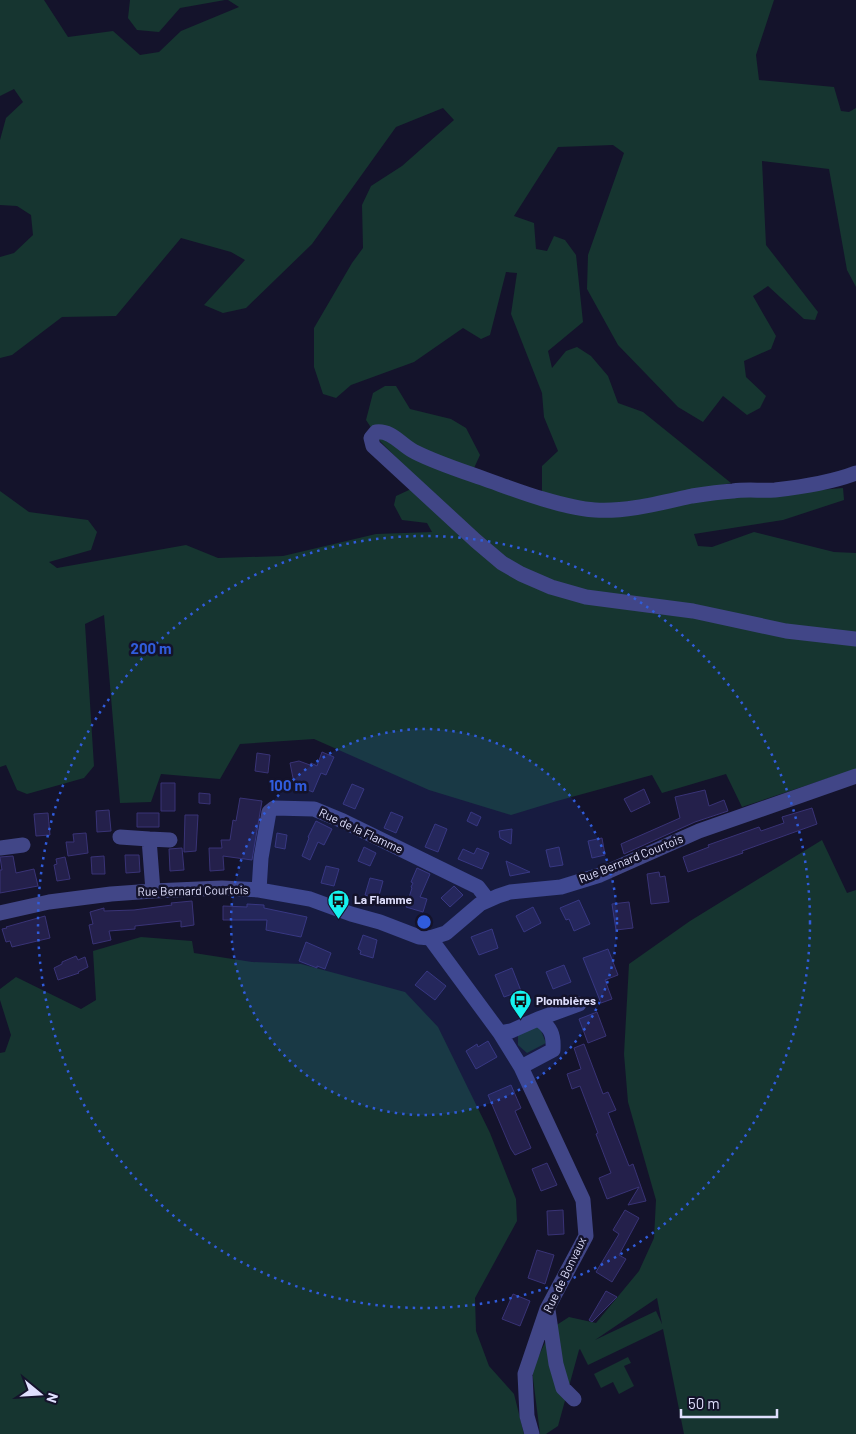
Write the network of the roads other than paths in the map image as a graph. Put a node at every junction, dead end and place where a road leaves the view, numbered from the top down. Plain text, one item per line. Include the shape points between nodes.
1 (856, 473) edge
2 (856, 639) edge
3 (856, 776) edge
4 (120, 837) dead end
5 (149, 840) junction
6 (170, 840) dead end
7 (23, 845) dead end
8 (0, 848) edge
9 (259, 890) junction
10 (153, 891) junction
11 (488, 900) junction
12 (0, 913) edge
13 (430, 938) junction
14 (579, 1004) dead end
15 (538, 1019) junction
16 (500, 1033) junction
17 (521, 1067) junction
18 (548, 1309) junction
19 (574, 1400) dead end
20 (532, 1434) edge

1 - 2 street via 805,486 735,491 632,508 595,510 542,499 429,459 382,431 371,438 373,446 502,563 551,587 586,597 693,611 786,631
3 - 11 street, Rue Bernard Courtois via 699,831 600,875 561,887 510,892
4 - 5 street
5 - 6 street
5 - 10 street
7 - 8 street
9 - 10 street, Rue Bernard Courtois
9 - 11 street, Rue de la Flamme via 270,812 274,808 314,809 478,887
9 - 13 street, Rue Bernard Courtois via 310,899
10 - 12 street, Rue Bernard Courtois via 49,902
11 - 13 street, Rue Bernard Courtois via 446,933
13 - 16 street, Rue de Bonvaux
14 - 15 street
15 - 16 street
15 - 17 street via 547,1025 554,1039 553,1050
16 - 17 street, Rue de Bonvaux
17 - 18 street, Rue de Bonvaux via 583,1200 586,1236
18 - 19 street via 558,1372 563,1388
18 - 20 street, Rue de Bonvaux via 525,1374 527,1416

